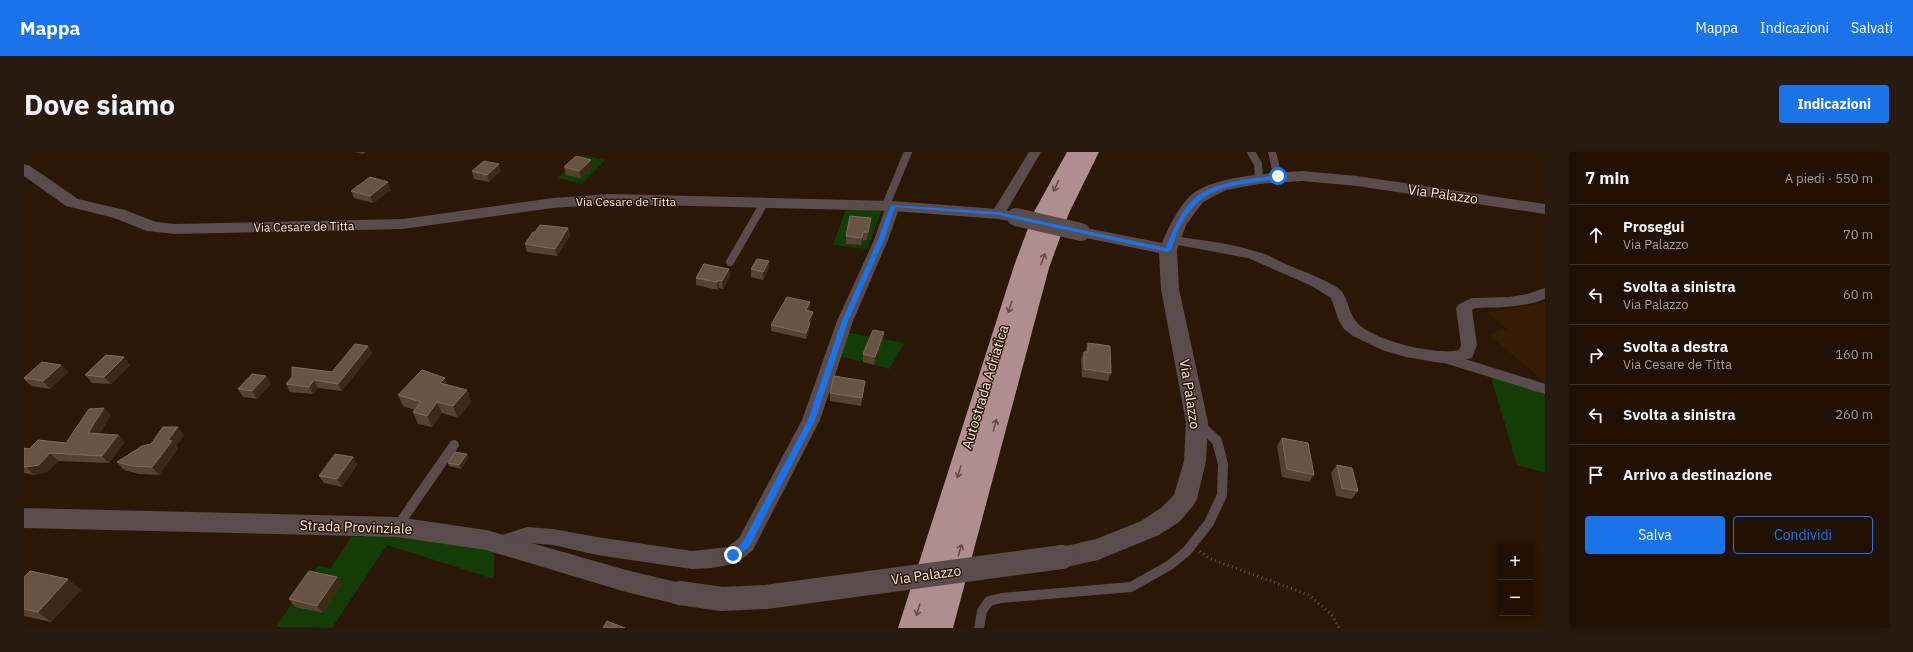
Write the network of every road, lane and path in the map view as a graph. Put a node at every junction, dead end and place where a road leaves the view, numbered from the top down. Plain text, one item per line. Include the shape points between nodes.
1 (908, 152) edge
2 (1035, 152) edge
3 (1075, 152) edge
4 (1091, 152) edge
5 (1251, 152) edge
6 (1272, 152) edge
7 (24, 169) edge
8 (1278, 176) junction
9 (1259, 179) junction
10 (764, 203) junction
11 (889, 206) junction
12 (1545, 209) edge
13 (998, 214) junction
14 (1170, 245) junction
15 (730, 262) dead end
16 (1545, 293) edge
17 (1444, 358) junction
18 (1545, 389) edge
19 (1197, 422) junction
20 (454, 445) dead end
21 (24, 518) edge
22 (397, 527) junction
23 (1198, 539) junction
24 (500, 544) junction
25 (680, 593) joint
26 (912, 628) edge
27 (939, 628) edge
28 (979, 628) edge
29 (1339, 628) edge

1 - 11 lane
2 - 13 street
3 -> 26 highway, Autostrada Adriatica via 1044,210 1021,271
27 -> 4 highway, Autostrada Adriatica via 1040,268 1060,213
5 - 9 lane via 1260,166
6 - 8 lane
7 - 10 street, Via Cesare de Titta via 72,203 119,214 153,227 174,229 403,224 448,220 553,203 610,199
8 - 9 street, Via Palazzo
8 - 12 street, Via Palazzo via 1357,181
9 - 14 street, Via Palazzo via 1222,186 1197,199 1178,224
10 - 11 street, Via Cesare de Titta
10 - 15 lane
11 - 13 street, Via Cesare de Titta
11 - 24 street via 881,240 845,321 811,420 746,544 733,555 692,560 546,536 527,535
13 - 14 street, Via Cesare de Titta, bridge via 1081,232
14 - 17 street via 1252,254 1332,290 1341,300 1349,324 1362,336 1384,345
14 - 19 street, Via Palazzo via 1170,289
16 - 17 street via 1530,299 1509,302 1472,303 1464,308 1469,345 1466,354
17 - 18 lane
19 - 23 lane via 1217,442 1223,464 1222,495
19 - 25 street, Via Palazzo, bridge via 1195,461 1185,499 1170,515 1150,528 1098,549 1062,557 766,597 722,600
20 - 22 lane
21 - 22 street, Strada Provinziale
22 - 24 street, Strada Provinziale
23 - 28 lane via 1170,565 1131,587 989,601 982,611
23 - 29 path via 1198,547 1208,558 1309,595 1333,616
24 - 25 street, Strada Provinziale via 626,582

